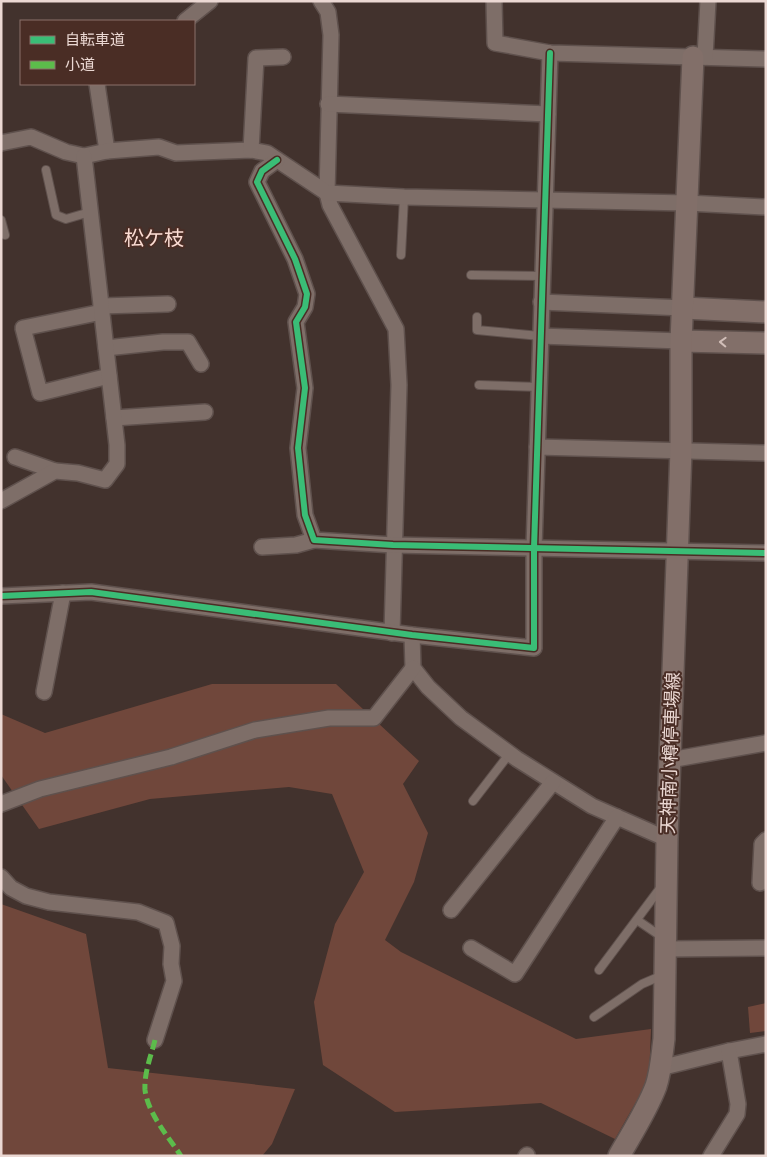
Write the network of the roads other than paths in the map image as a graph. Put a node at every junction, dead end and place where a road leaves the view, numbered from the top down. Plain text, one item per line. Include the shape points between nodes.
1 (210, 1) edge
2 (321, 1) edge
3 (494, 1) edge
4 (708, 1) edge
5 (186, 20) edge
6 (550, 53) junction
7 (283, 57) dead end
8 (699, 57) junction
9 (766, 59) edge
10 (97, 85) edge
11 (328, 104) junction
12 (548, 114) junction
13 (1, 143) edge
14 (251, 150) junction
15 (107, 151) junction
16 (84, 156) junction
17 (277, 160) junction
18 (46, 170) dead end
19 (327, 193) junction
20 (404, 197) junction
21 (544, 199) junction
22 (687, 203) junction
23 (766, 207) edge
24 (90, 212) junction
25 (1, 220) edge
26 (5, 235) dead end
27 (401, 255) dead end
28 (471, 275) dead end
29 (542, 276) junction
30 (541, 302) junction
31 (168, 304) dead end
32 (684, 308) junction
33 (101, 309) junction
34 (766, 312) edge
35 (477, 317) dead end
36 (540, 336) junction
37 (681, 341) junction
38 (766, 343) edge
39 (106, 348) junction
40 (202, 364) dead end
41 (109, 376) junction
42 (479, 385) dead end
43 (538, 387) junction
44 (206, 412) dead end
45 (114, 418) junction
46 (537, 447) junction
47 (681, 450) junction
48 (766, 453) edge
49 (15, 457) dead end
50 (55, 471) junction
51 (1, 500) edge
52 (314, 540) junction
53 (393, 545) junction
54 (262, 548) dead end
55 (534, 548) junction
56 (677, 551) junction
57 (766, 553) edge
58 (62, 593) junction
59 (2, 597) edge
60 (392, 632) junction
61 (412, 635) junction
62 (413, 668) junction
63 (44, 692) dead end
64 (766, 743) edge
65 (510, 753) junction
66 (670, 760) junction
67 (553, 782) junction
68 (473, 801) dead end
69 (1, 804) edge
70 (618, 817) junction
71 (667, 839) junction
72 (766, 840) edge
73 (1, 877) edge
74 (666, 881) junction
75 (760, 883) dead end
76 (451, 910) dead end
77 (637, 920) junction
78 (665, 944) junction
79 (471, 948) dead end
80 (766, 948) edge
81 (599, 970) dead end
82 (664, 974) junction
83 (594, 1018) dead end
84 (155, 1040) dead end
85 (766, 1044) edge
86 (729, 1051) junction
87 (660, 1068) junction
88 (619, 1156) edge
89 (711, 1156) edge

1 - 5 street
2 - 11 street via 328,12 330,35
3 - 6 street via 495,44
4 - 8 street
6 - 8 street
6 - 12 street
7 - 14 street via 256,58
8 - 9 street
8 - 22 main road, 天神南小樽停車場線
10 - 15 street
11 - 12 street
11 - 19 street
12 - 21 street
13 - 16 street via 30,137
14 - 15 street via 176,153 159,147
14 - 17 street via 267,153
15 - 16 street
16 - 24 street
17 - 19 street
17 - 52 street via 262,171 257,182 307,294 305,306 296,322 305,388 298,448 305,515
18 - 24 lane via 56,215 66,219
19 - 20 street
19 - 53 street via 330,205 396,329 399,385
20 - 21 street
20 - 27 lane
21 - 22 street
21 - 29 street
22 - 23 street
22 - 32 main road, 天神南小樽停車場線
24 - 33 street
25 - 26 lane
28 - 29 lane
29 - 30 street
30 - 32 street
30 - 36 street
31 - 33 street
32 - 34 main road
32 - 37 main road, 天神南小樽停車場線
33 - 39 street
33 - 41 street via 23,328 40,393
35 - 36 lane via 477,330
36 - 37 street
36 - 43 street
38 -> 37 main road
37 - 47 main road, 天神南小樽停車場線
39 - 40 street via 188,342
39 - 41 street
41 - 45 street
42 - 43 lane
43 - 46 street
44 - 45 street
45 - 50 street via 117,464 105,480
46 - 47 street
46 - 55 street
47 - 48 street
47 - 56 main road, 天神南小樽停車場線
49 - 50 street
50 - 51 street
52 - 53 street
52 - 54 street
53 - 55 street
53 - 60 street
55 - 56 street
55 - 61 street via 534,648
56 - 57 street
56 - 66 main road, 天神南小樽停車場線
58 - 59 street
58 - 60 street via 90,592
58 - 63 street
60 - 61 street
61 - 62 street
62 - 65 street via 461,718
62 - 69 street via 374,718 328,718 255,730 171,757 40,788
64 - 66 street
65 - 67 street
65 - 68 lane
66 - 71 main road, 天神南小樽停車場線
67 - 70 street via 592,806
67 - 76 street
70 - 71 street
70 - 79 street via 515,974
71 - 74 main road, 天神南小樽停車場線
72 - 75 street via 762,844
73 - 84 street via 11,888 26,896 49,902 138,912 166,923 172,946 174,981
74 - 77 lane
74 - 78 main road, 天神南小樽停車場線
77 - 78 lane
77 - 81 lane
78 - 80 street
78 - 82 main road, 天神南小樽停車場線
82 - 83 lane via 642,984
82 - 87 main road, 天神南小樽停車場線 via 664,1039
85 - 86 street
86 - 87 street
86 - 89 street via 737,1114
87 - 88 main road, 天神南小樽停車場線 via 643,1115

